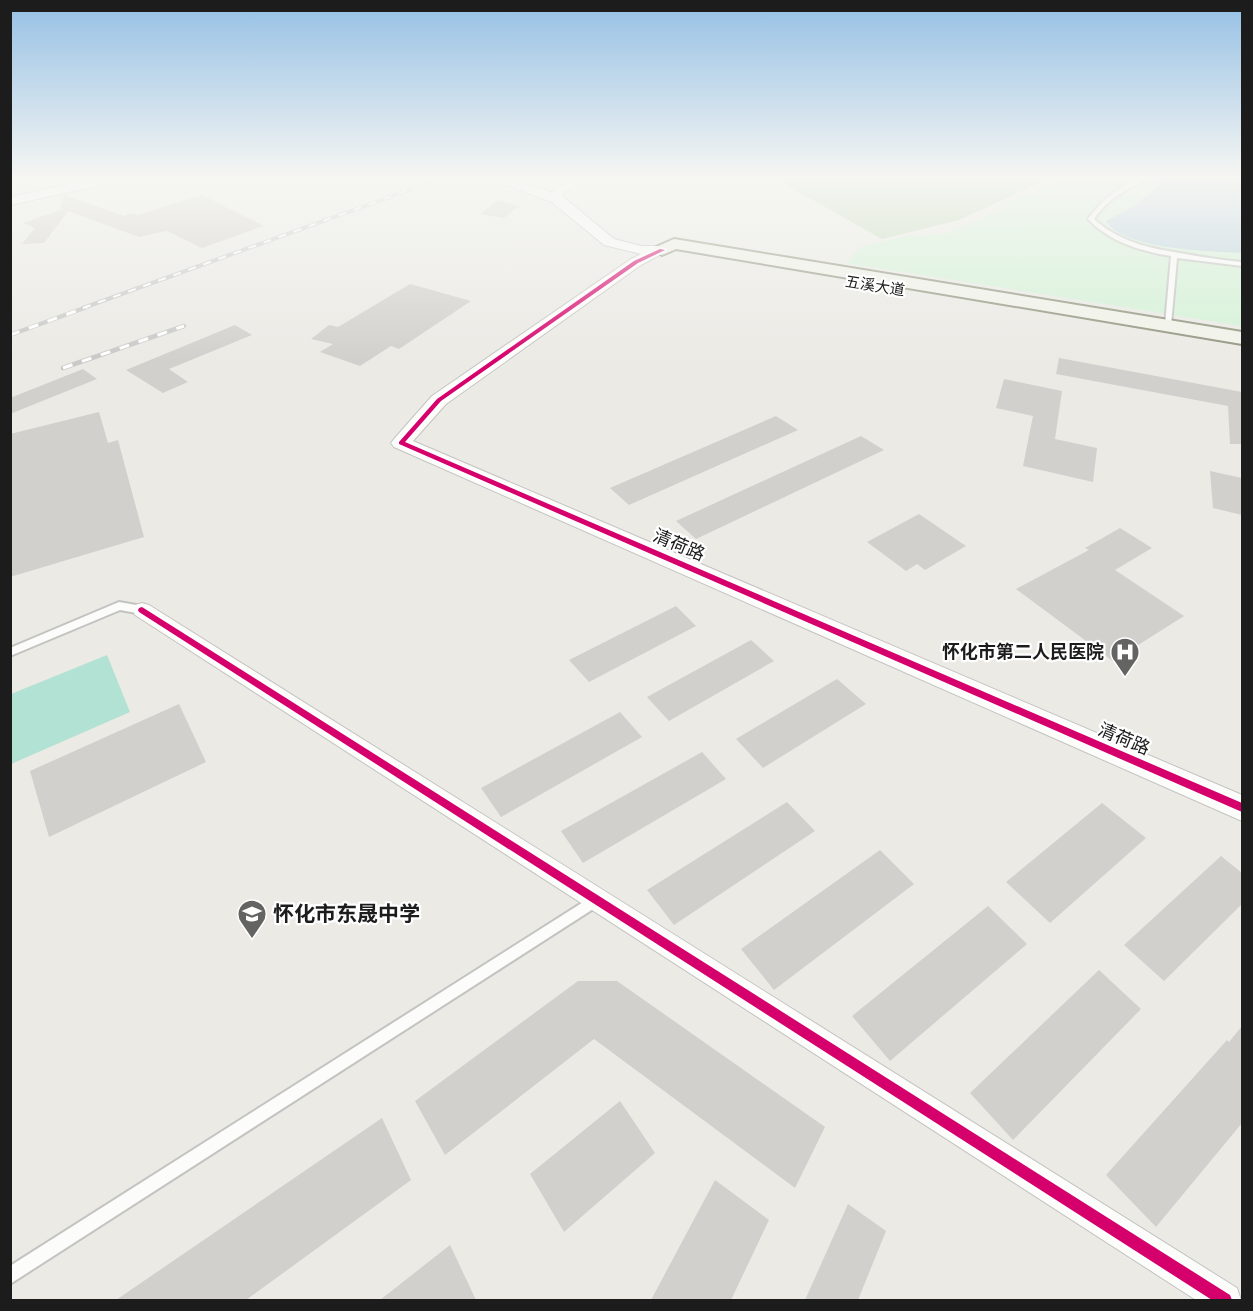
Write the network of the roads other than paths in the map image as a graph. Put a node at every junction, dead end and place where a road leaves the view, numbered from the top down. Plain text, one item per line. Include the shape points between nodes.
1 (604, 238) edge
2 (1117, 238) edge
3 (662, 250) junction
4 (1174, 254) junction
5 (1242, 264) edge
6 (1168, 325) junction
7 (1242, 338) edge
8 (1242, 347) edge
9 (142, 610) joint
10 (10, 652) edge
11 (1242, 808) edge
12 (596, 900) junction
13 (10, 1276) edge
14 (1225, 1300) edge

1 - 3 street via 641,250
2 - 4 lane
3 - 6 main road, 五溪大道 via 674,244
3 - 8 main road, 五溪大道
3 - 11 street, 清荷路 via 636,262 438,400 401,443
4 - 5 lane
4 - 6 lane
6 - 7 main road, 五溪大道
9 - 10 lane via 119,606
9 - 12 street
12 - 13 lane
12 - 14 street

